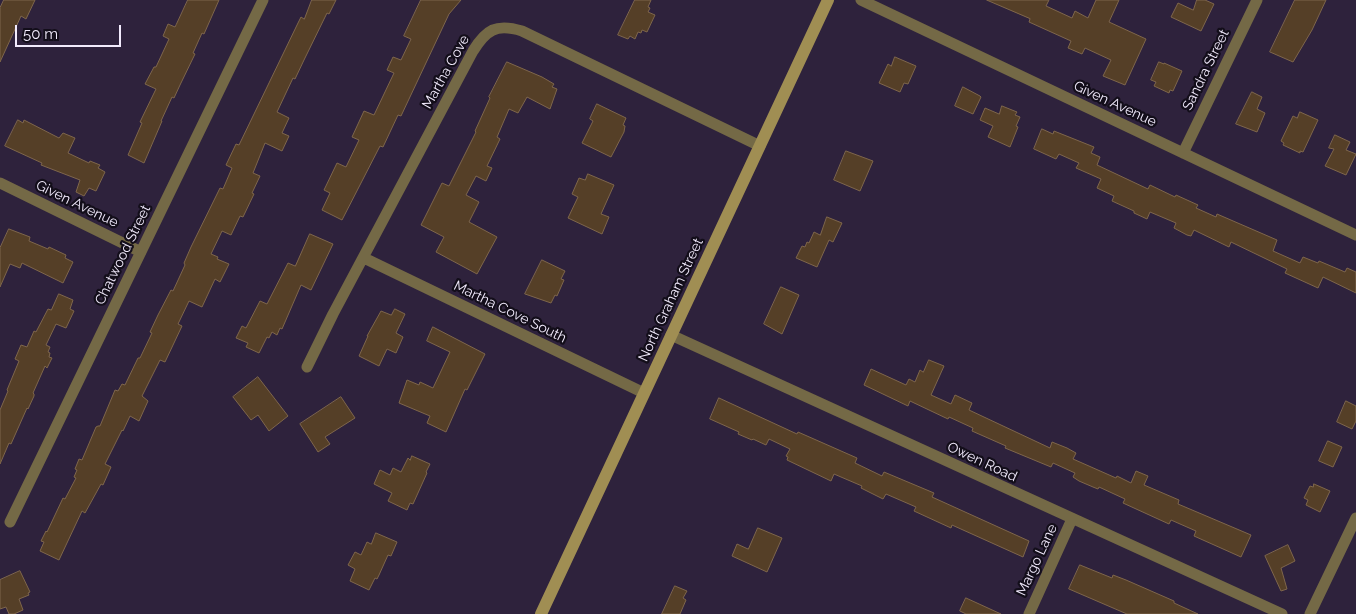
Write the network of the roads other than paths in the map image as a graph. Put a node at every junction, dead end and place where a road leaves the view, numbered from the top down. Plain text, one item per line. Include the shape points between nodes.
1 (263, 0) edge
2 (828, 0) edge
3 (861, 0) edge
4 (1257, 0) edge
5 (760, 146) junction
6 (1183, 153) junction
7 (0, 183) edge
8 (1356, 235) edge
9 (141, 252) junction
10 (364, 258) junction
11 (671, 336) junction
12 (307, 367) dead end
13 (644, 393) junction
14 (1356, 518) edge
15 (1072, 519) junction
16 (10, 522) dead end
17 (541, 614) edge
18 (1028, 614) edge
19 (1282, 614) edge
20 (1310, 614) edge

1 - 9 street, Chatwood Street
2 - 5 main road, North Graham Street
3 - 6 street, Given Avenue
4 - 6 street, Sandra Street
5 - 10 street, Martha Cove via 522,31 504,27 496,29 484,35 473,51
5 - 11 main road, North Graham Street
6 - 8 street, Given Avenue
7 - 9 street, Given Avenue
9 - 16 street, Chatwood Street
10 - 12 street, Martha Cove
10 - 13 street, Martha Cove South
11 - 13 main road, North Graham Street
11 - 15 street, Owen Road
13 - 17 main road, North Graham Street
14 - 20 street
15 - 18 street, Margo Lane
15 - 19 street, Owen Road

